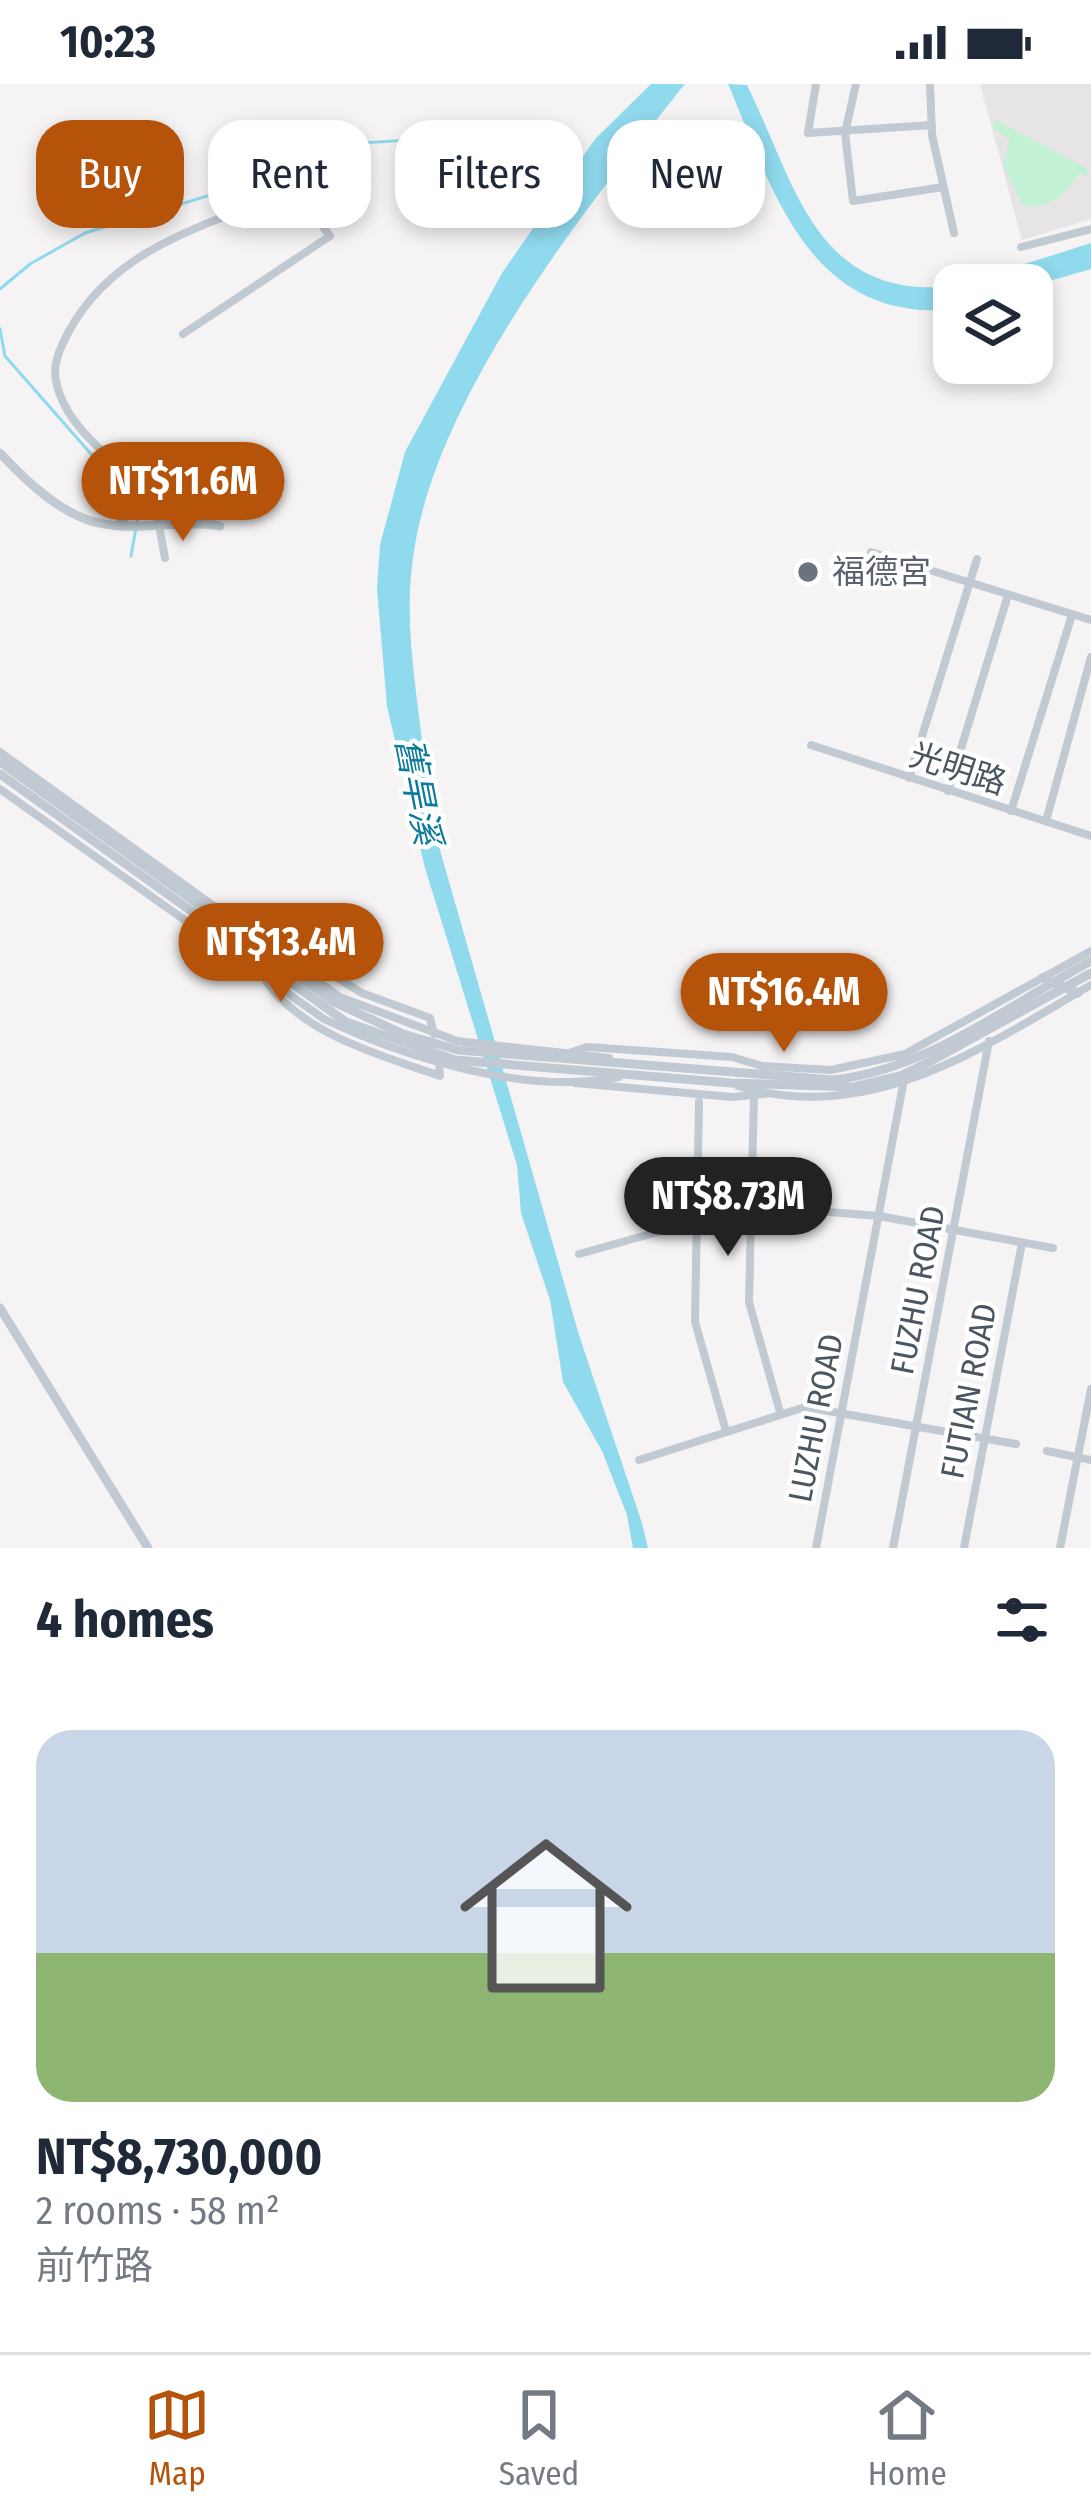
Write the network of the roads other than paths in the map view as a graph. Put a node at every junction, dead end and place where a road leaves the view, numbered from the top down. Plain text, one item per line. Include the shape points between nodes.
1 (816, 84) edge
2 (856, 84) edge
3 (930, 84) edge
4 (932, 125) junction
5 (845, 133) junction
6 (943, 187) junction
7 (1091, 229) edge
8 (954, 233) dead end
9 (1021, 248) dead end
10 (183, 334) dead end
11 (0, 453) edge
12 (152, 495) junction
13 (127, 520) junction
14 (153, 523) junction
15 (220, 526) dead end
16 (871, 553) dead end
17 (165, 558) dead end
18 (976, 559) dead end
19 (969, 582) junction
20 (1008, 595) junction
21 (1072, 614) junction
22 (1091, 620) edge
23 (1091, 657) edge
24 (812, 745) dead end
25 (0, 752) edge
26 (0, 762) edge
27 (0, 774) edge
28 (910, 778) junction
29 (0, 789) edge
30 (948, 791) junction
31 (1011, 811) junction
32 (1046, 821) junction
33 (1091, 836) edge
34 (272, 949) junction
35 (1091, 951) edge
36 (1091, 961) edge
37 (260, 974) junction
38 (1091, 974) edge
39 (1047, 980) junction
40 (1091, 985) edge
41 (1066, 988) junction
42 (1078, 993) junction
43 (1091, 998) edge
44 (989, 1041) junction
45 (762, 1066) junction
46 (627, 1070) junction
47 (732, 1078) junction
48 (903, 1085) junction
49 (836, 1089) junction
50 (765, 1094) junction
51 (754, 1095) junction
52 (699, 1102) dead end
53 (752, 1207) junction
54 (879, 1216) junction
55 (695, 1221) junction
56 (953, 1230) junction
57 (1022, 1243) junction
58 (1053, 1248) dead end
59 (579, 1253) dead end
60 (0, 1308) edge
61 (1091, 1389) edge
62 (780, 1412) junction
63 (842, 1412) junction
64 (917, 1424) junction
65 (726, 1431) junction
66 (985, 1438) junction
67 (1016, 1444) dead end
68 (1047, 1451) dead end
69 (1078, 1457) junction
70 (639, 1460) dead end
71 (1091, 1460) edge
72 (148, 1548) edge
73 (816, 1548) edge
74 (893, 1548) edge
75 (964, 1548) edge
76 (1060, 1548) edge

1 - 5 street via 808,133
2 - 5 street
3 - 4 street
4 - 5 street
4 - 6 street
5 - 6 street via 853,201
6 - 8 street
7 - 9 street
10 - 12 street via 330,236 296,190 190,229 113,273 57,353 53,373 64,405
11 - 13 street via 77,515
12 - 13 street
12 - 14 street
13 - 14 street
14 - 15 street
14 - 17 street
16 - 19 street
18 - 19 street
19 - 20 street
19 - 28 street
20 - 21 street
20 - 30 street
21 - 22 street
21 - 31 street
23 - 32 street
24 - 28 street, 光明路
25 - 34 street
26 - 46 street via 353,1012 458,1050
27 - 46 street via 346,1022 455,1060
28 - 30 street, 光明路
29 - 37 street
30 - 31 street, 光明路
31 - 32 street, 光明路
32 - 33 street, 光明路
34 - 37 street via 431,1019 442,1076 317,1027
34 - 46 street via 340,997 407,1026
35 - 39 street
36 - 39 street
37 - 46 street via 324,1019 454,1068 600,1080
38 - 41 street
39 - 41 street
39 - 45 street via 905,1054 831,1070
39 - 49 street via 909,1063
40 - 42 street
41 - 42 street
41 - 49 street via 900,1076
42 - 43 street
42 - 44 street
44 - 48 street
44 - 56 street, FUZHU ROAD
45 - 47 street
45 - 51 street via 732,1057 570,1052 572,1082
46 - 47 street
47 - 49 street
47 - 50 street
48 - 49 street
48 - 54 street, LUZHU ROAD
49 - 50 street
50 - 51 street
51 - 53 street
52 - 55 street
53 - 54 street
53 - 55 street
53 - 62 street via 749,1302
54 - 56 street
54 - 63 street, LUZHU ROAD
55 - 59 street
55 - 65 street via 695,1322
56 - 57 street
56 - 64 street, FUZHU ROAD
57 - 58 street
57 - 66 street, FUTIAN ROAD
60 - 72 street
61 - 69 street
62 - 63 street
62 - 65 street
63 - 64 street
63 - 73 street, LUZHU ROAD
64 - 66 street
64 - 74 street, FUZHU ROAD
65 - 70 street
66 - 67 street
66 - 75 street, FUTIAN ROAD
68 - 69 street
69 - 71 street
69 - 76 street

